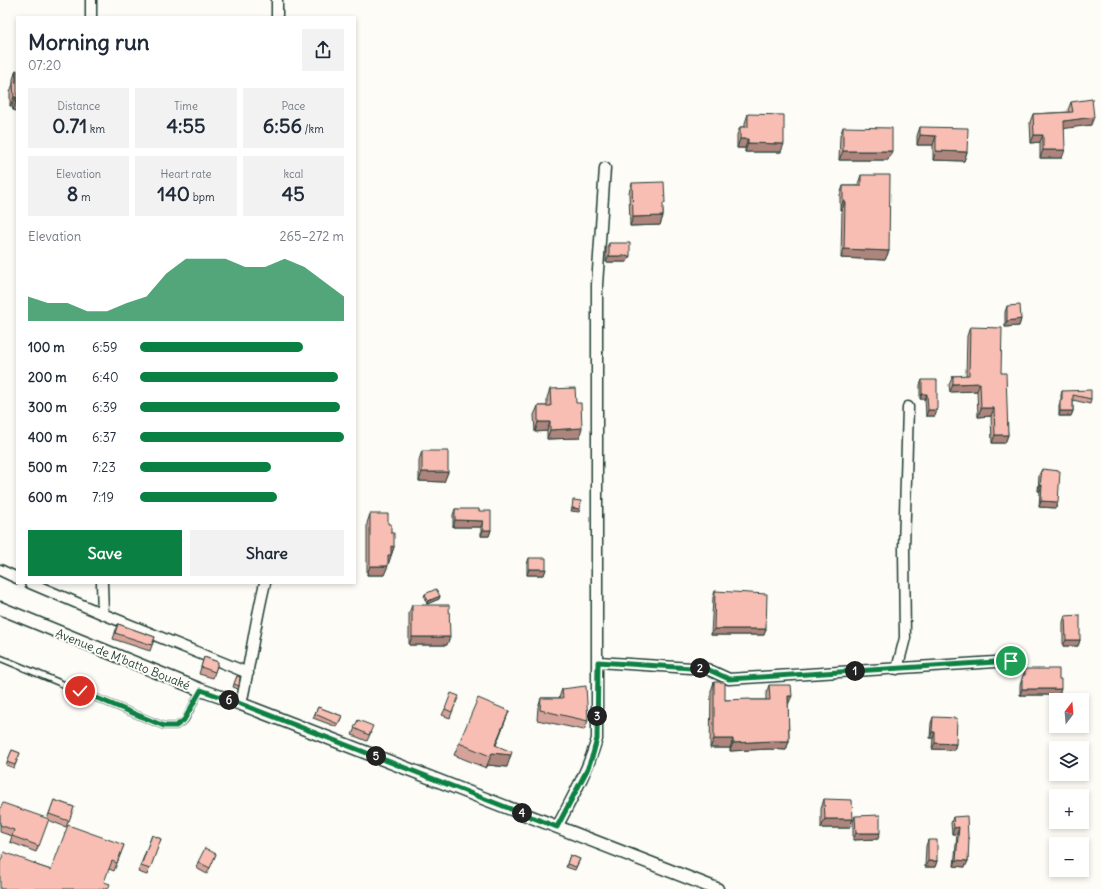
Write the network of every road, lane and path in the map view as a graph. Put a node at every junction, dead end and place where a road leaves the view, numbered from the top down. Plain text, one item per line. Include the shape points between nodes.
1 (91, 0) edge
2 (277, 0) edge
3 (91, 16) edge
4 (277, 16) edge
5 (605, 168) dead end
6 (908, 407) dead end
7 (0, 570) edge
8 (16, 578) edge
9 (32, 584) edge
10 (102, 584) edge
11 (265, 584) edge
12 (0, 608) edge
13 (103, 614) junction
14 (0, 658) edge
15 (1011, 661) dead end
16 (598, 662) junction
17 (897, 669) junction
18 (248, 673) junction
19 (201, 690) junction
20 (241, 704) junction
21 (557, 827) junction
22 (717, 889) edge

1 - 3 street
2 - 4 street
5 - 16 street via 597,285
6 - 17 street via 904,549 905,638
7 - 8 street
9 - 13 street
10 - 13 street
11 - 18 street
12 - 19 street, Avenue de M'batto Bouaké
13 - 18 street
14 - 19 lane via 164,726 176,726 184,720
15 - 17 street
16 - 17 street via 707,669 729,679
16 - 21 street via 597,739 587,770
18 - 20 street
19 - 20 street, Avenue de M'batto Bouaké
20 - 21 street, Avenue de M'batto Bouaké
21 - 22 street, Avenue de M'batto Bouaké

